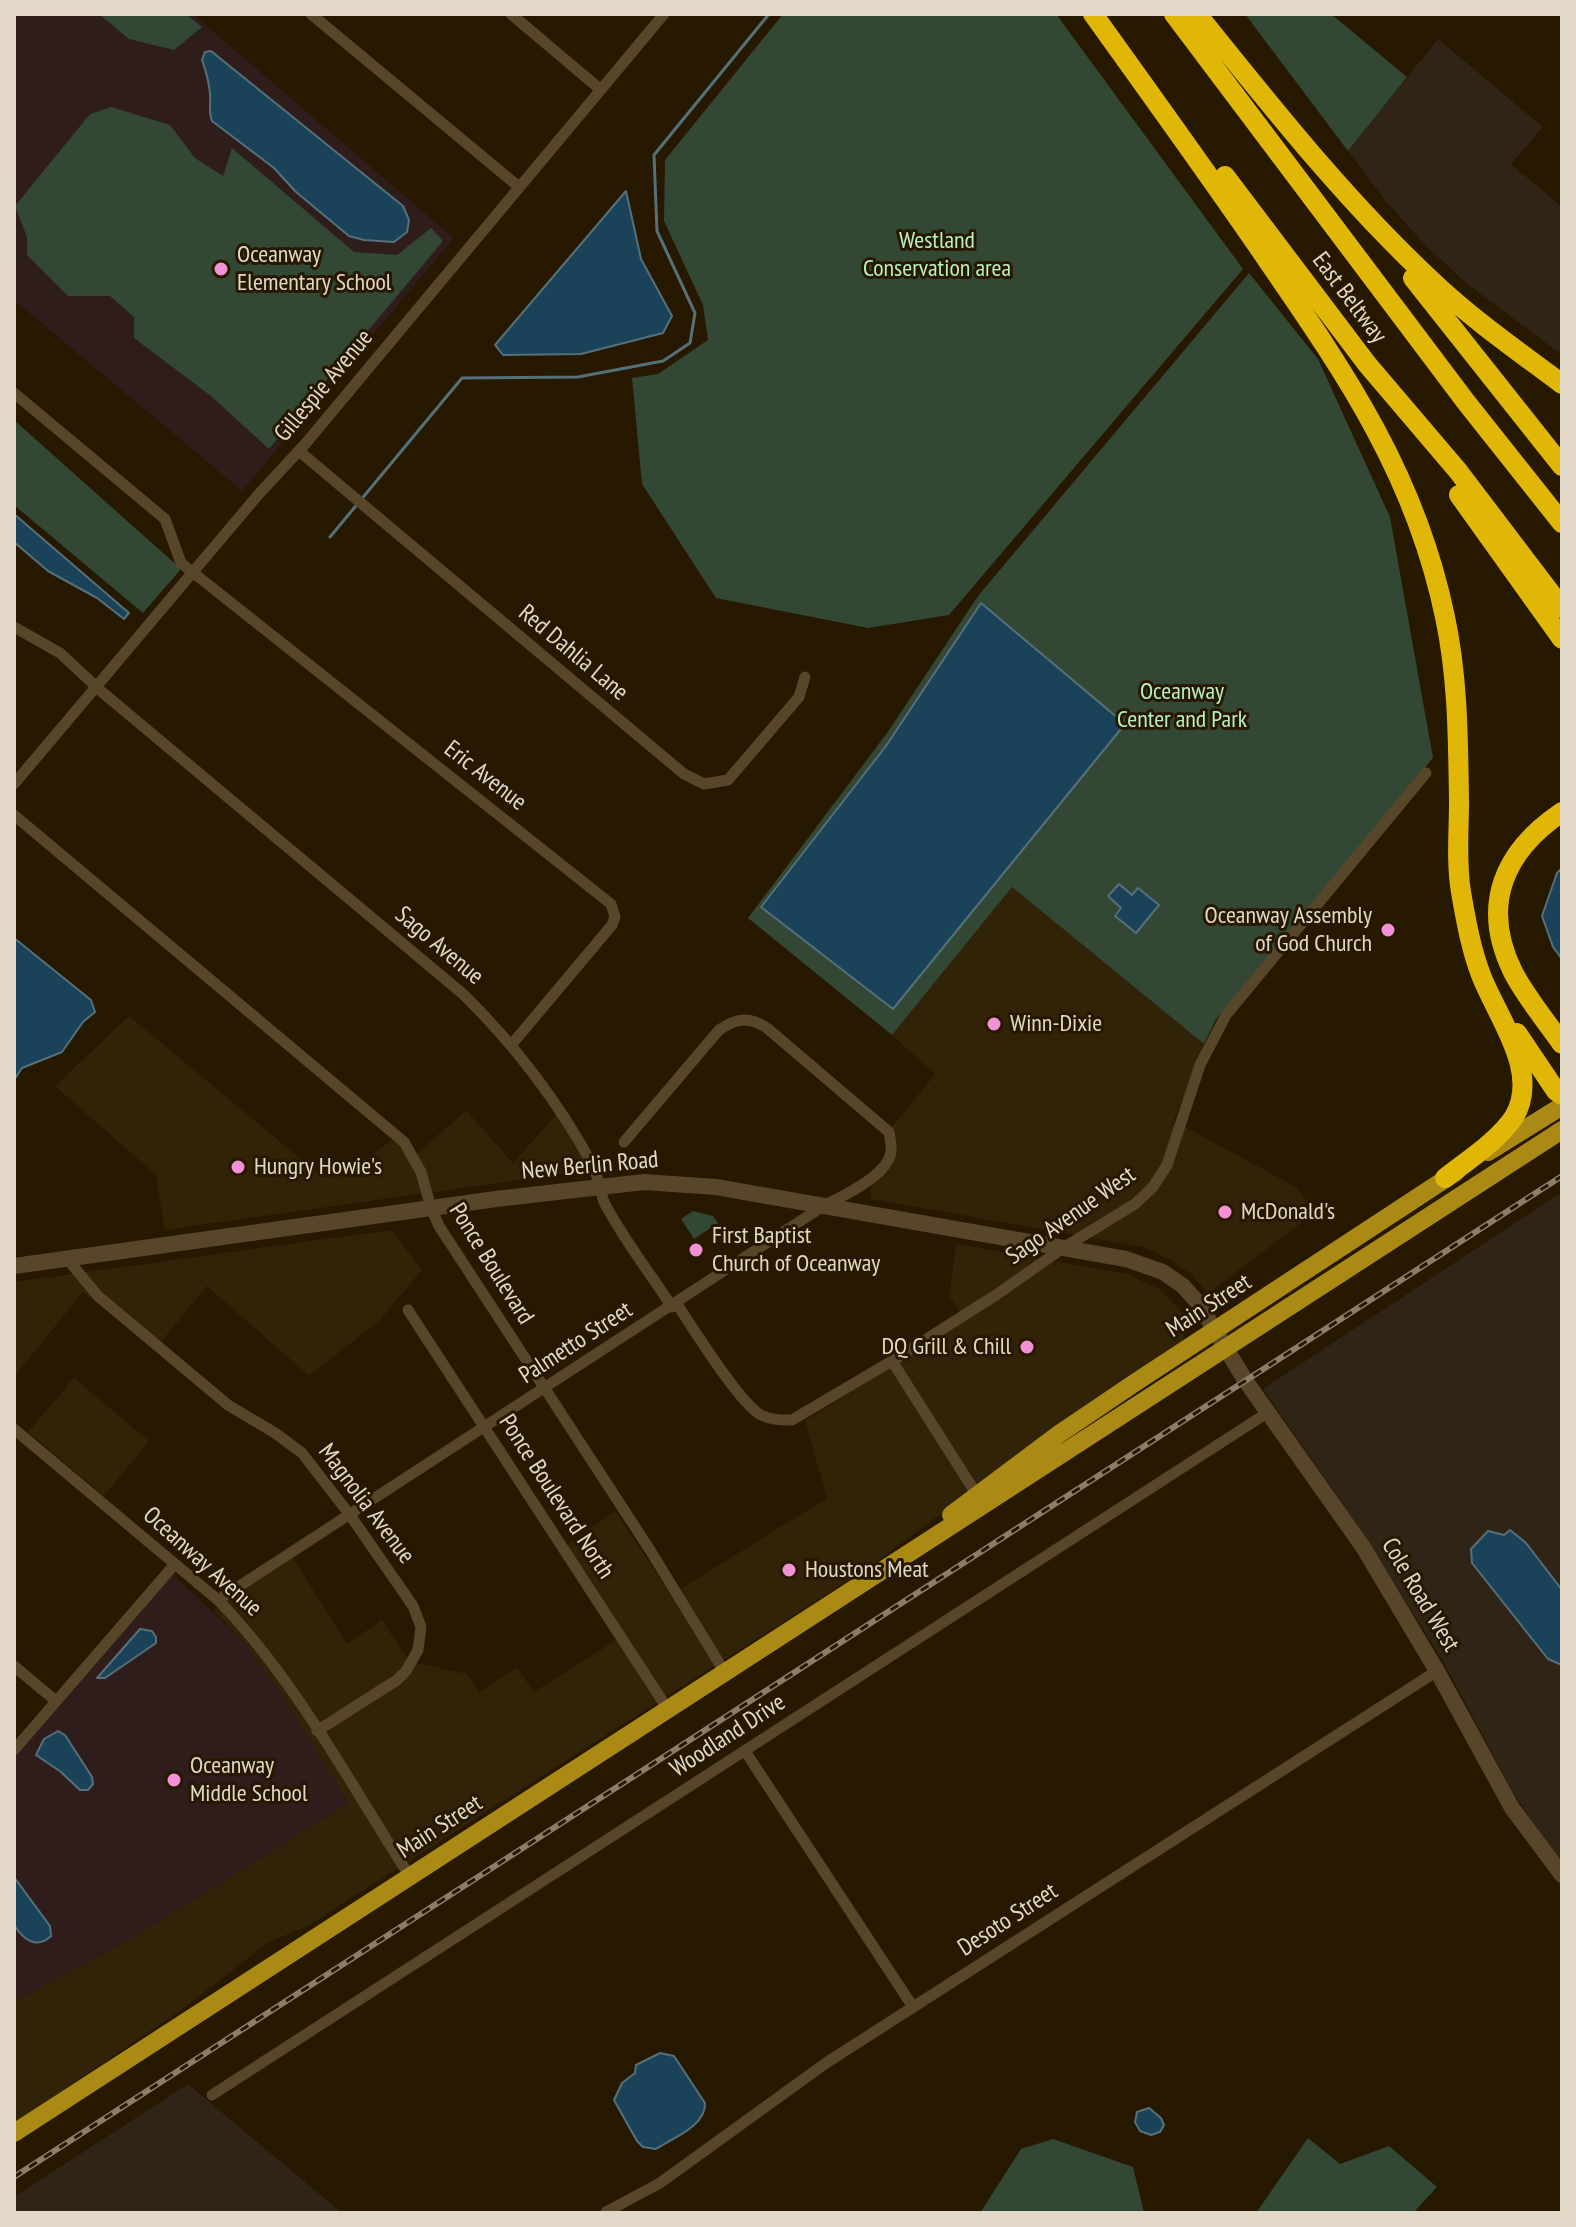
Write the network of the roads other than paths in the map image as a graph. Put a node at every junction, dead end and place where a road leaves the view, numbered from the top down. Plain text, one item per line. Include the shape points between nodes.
1 (311, 14) edge
2 (331, 14) edge
3 (511, 14) edge
4 (664, 14) edge
5 (1093, 14) edge
6 (1102, 14) edge
7 (1174, 14) edge
8 (1197, 14) edge
9 (323, 24) junction
10 (601, 90) junction
11 (1321, 164) junction
12 (519, 187) junction
13 (1367, 364) junction
14 (1562, 384) edge
15 (14, 393) edge
16 (299, 451) junction
17 (1562, 466) edge
18 (1562, 523) edge
19 (193, 572) junction
20 (1562, 608) edge
21 (14, 627) edge
22 (1562, 639) edge
23 (805, 677) dead end
24 (97, 687) junction
25 (1426, 773) dead end
26 (14, 784) edge
27 (1562, 812) edge
28 (14, 815) edge
29 (1481, 975) junction
30 (1531, 999) junction
31 (1562, 1017) edge
32 (512, 1044) junction
33 (1562, 1044) edge
34 (1562, 1095) edge
35 (1562, 1106) edge
36 (1562, 1130) edge
37 (624, 1142) dead end
38 (1445, 1178) junction
39 (599, 1186) junction
40 (825, 1205) junction
41 (431, 1208) junction
42 (1063, 1248) junction
43 (68, 1260) junction
44 (14, 1266) edge
45 (674, 1305) junction
46 (408, 1310) dead end
47 (1216, 1330) junction
48 (1225, 1347) junction
49 (892, 1361) junction
50 (544, 1390) junction
51 (1267, 1413) junction
52 (792, 1420) joint
53 (485, 1428) junction
54 (14, 1429) edge
55 (977, 1495) junction
56 (350, 1515) junction
57 (893, 1562) junction
58 (175, 1564) junction
59 (218, 1600) junction
60 (14, 1666) edge
61 (724, 1671) junction
62 (1437, 1671) junction
63 (56, 1701) junction
64 (667, 1708) junction
65 (317, 1731) junction
66 (14, 1750) edge
67 (745, 1751) junction
68 (409, 1875) junction
69 (1562, 1875) edge
70 (913, 2007) junction
71 (212, 2095) dead end
72 (14, 2133) edge
73 (606, 2212) edge

1 - 9 street
2 - 9 street
3 - 10 street
4 - 10 street, Gillespie Avenue
5 - 29 highway via 1346,376 1406,488 1428,549 1452,654 1459,882
6 - 13 highway, East Beltway
7 - 18 highway, East Beltway
8 - 11 highway
9 - 12 street
10 - 12 street, Gillespie Avenue
11 - 14 highway via 1434,282
11 - 17 highway
12 - 16 street, Gillespie Avenue
13 - 20 highway, East Beltway via 1458,471
13 - 22 highway
15 - 19 street, Eric Avenue via 165,519 181,563
16 - 19 street, Gillespie Avenue
16 - 23 street, Red Dahlia Lane via 684,774 704,784 728,780 799,697
19 - 24 street, Gillespie Avenue
19 - 32 street, Eric Avenue via 611,904 612,925
21 - 24 street, Sago Avenue via 60,653
24 - 26 street, Gillespie Avenue
24 - 32 street, Sago Avenue via 463,994
25 - 42 street, Sago Avenue West via 1226,1015 1200,1065 1167,1165 1153,1187
27 - 30 highway via 1517,851 1500,894 1504,949
28 - 41 street, Ponce Boulevard via 404,1142 421,1172
29 - 34 highway
29 - 38 highway via 1516,1049 1523,1089 1514,1116 1495,1138
30 - 31 highway
30 - 33 highway
32 - 39 street, Sago Avenue via 559,1109 594,1167
35 - 38 main road, Main Street
36 - 48 main road, Main Street
37 - 40 street, Palmetto Street via 719,1030 733,1021 757,1021 889,1132 892,1151 886,1165
38 - 47 main road, Main Street
39 - 40 street, New Berlin Road via 676,1183
39 - 41 street, New Berlin Road
39 - 45 street, Sago Avenue via 604,1203
40 - 42 street, New Berlin Road
40 - 45 street, Palmetto Street
41 - 43 street, New Berlin Road
41 - 50 street, Ponce Boulevard
42 - 47 street, New Berlin Road via 1126,1259 1163,1272 1183,1286
42 - 49 street, Sago Avenue West
43 - 44 street, New Berlin Road
43 - 56 street, Magnolia Avenue via 98,1296 228,1405 302,1453
45 - 50 street, Palmetto Street
45 - 52 street, Sago Avenue via 743,1399 759,1414
46 - 53 street, Ponce Boulevard North
47 - 48 street, New Berlin Road
47 - 55 main road, Main Street
48 - 51 street, Cole Road West
48 - 57 main road, Main Street
49 - 52 street, Sago Avenue West
49 - 55 street
50 - 53 street, Palmetto Street
50 - 61 street, Ponce Boulevard
51 - 62 street, Cole Road West via 1363,1547
51 - 67 street, Woodland Drive
53 - 56 street, Palmetto Street
53 - 64 street, Ponce Boulevard North
54 - 58 street, Oceanway Avenue
55 - 57 main road, Main Street
56 - 59 street, Palmetto Street
56 - 65 street, Magnolia Avenue via 413,1606 421,1638 413,1661 397,1680
57 - 61 main road, Main Street
58 - 59 street, Oceanway Avenue
58 - 63 street
59 - 65 street, Oceanway Avenue via 256,1641
60 - 63 street
61 - 64 main road, Main Street
62 - 69 street, Cole Road West via 1512,1808
62 - 70 street, Desoto Street
63 - 66 street
64 - 68 main road, Main Street
65 - 68 street, Oceanway Avenue
67 - 70 street
67 - 71 street, Woodland Drive
68 - 72 main road, Main Street
70 - 73 street, Desoto Street via 660,2183

